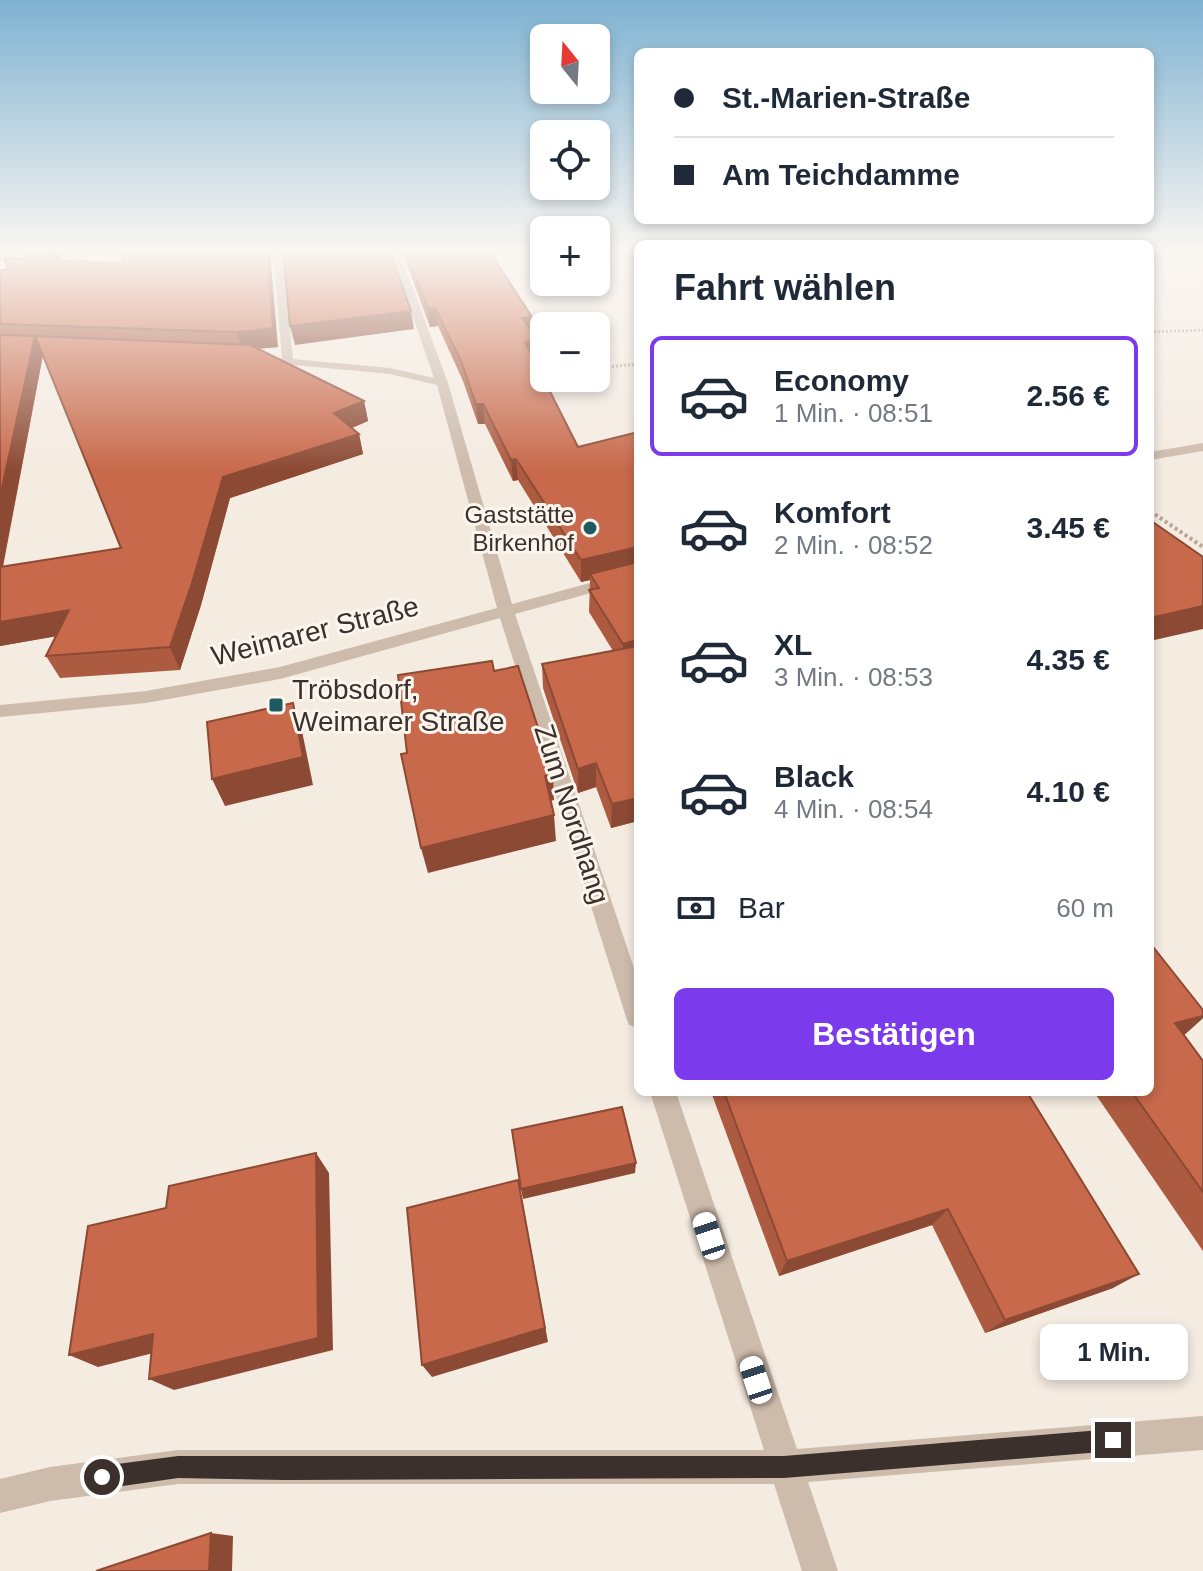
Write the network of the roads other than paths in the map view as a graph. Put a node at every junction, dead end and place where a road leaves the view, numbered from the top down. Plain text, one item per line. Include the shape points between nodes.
1 (284, 324) edge
2 (421, 324) edge
3 (241, 357) edge
4 (288, 360) junction
5 (442, 383) junction
6 (1203, 447) edge
7 (1154, 455) edge
8 (634, 576) edge
9 (506, 612) junction
10 (0, 711) edge
11 (634, 1005) edge
12 (664, 1096) edge
13 (1203, 1433) edge
14 (784, 1467) junction
15 (0, 1496) edge
16 (820, 1571) edge

1 - 4 street
2 - 5 street, Zum Nordhang
3 - 4 street
4 - 5 street via 390,371
5 - 9 street, Zum Nordhang
6 - 7 street
8 - 9 street, Weimarer Straße
9 - 10 street, Weimarer Straße via 235,682
9 - 11 street, Zum Nordhang
12 - 14 street
13 - 14 street
14 - 15 street via 178,1467
14 - 16 street

